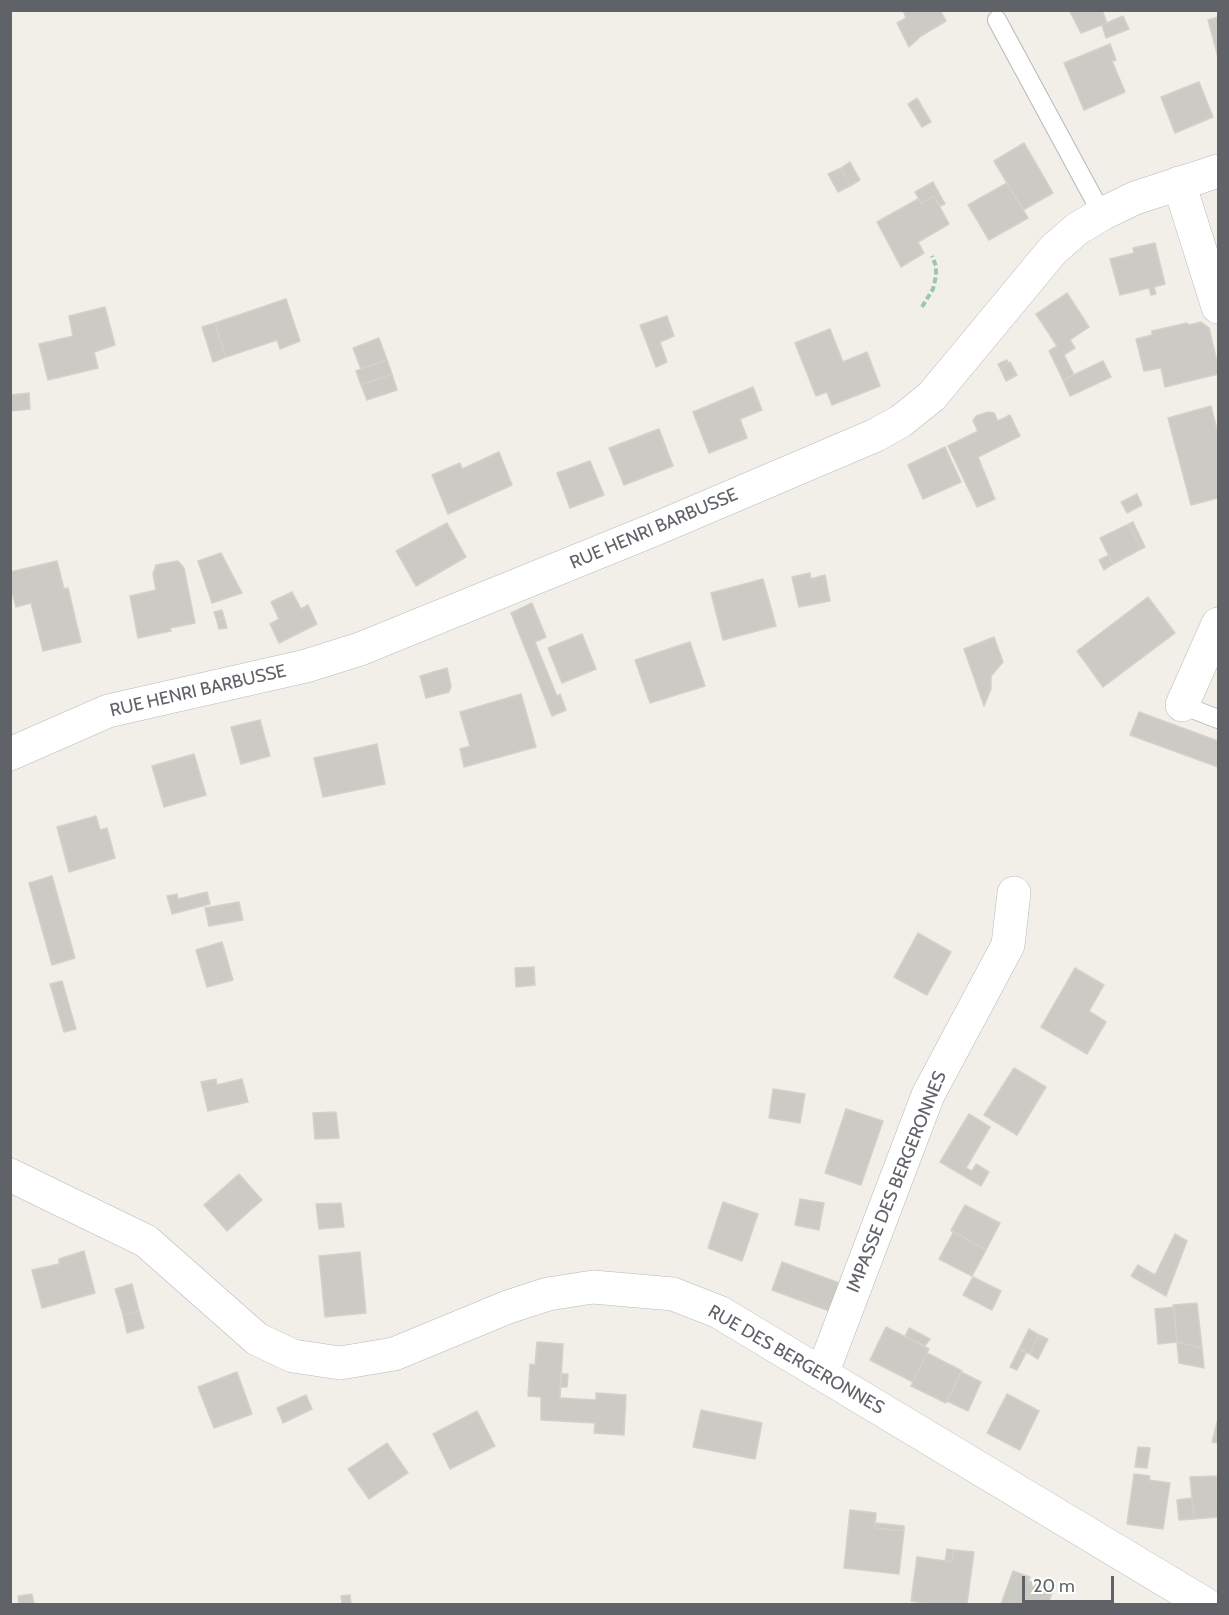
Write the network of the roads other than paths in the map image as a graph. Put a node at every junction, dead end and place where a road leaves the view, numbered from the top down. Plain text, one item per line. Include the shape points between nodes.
1 (997, 20) dead end
2 (1218, 171) edge
3 (1179, 183) junction
4 (1102, 214) junction
5 (1218, 307) edge
6 (1218, 624) edge
7 (1182, 705) joint
8 (1218, 719) edge
9 (10, 754) edge
10 (1014, 892) dead end
11 (10, 1175) edge
12 (822, 1374) junction
13 (1205, 1605) edge

1 - 4 lane
2 - 3 street, RUE HENRI BARBUSSE
3 - 4 street, RUE HENRI BARBUSSE
3 - 5 street
4 - 9 street, RUE HENRI BARBUSSE via 1053,250 932,396 876,435 360,649 306,666 108,711
6 - 7 street
7 - 8 lane
10 - 12 street, IMPASSE DES BERGERONNES via 1008,945 928,1095
11 - 12 street, RUE DES BERGERONNES via 146,1241 258,1340 293,1356 340,1363 394,1354 508,1306 593,1287 673,1294 719,1312
12 - 13 street, RUE DES BERGERONNES

